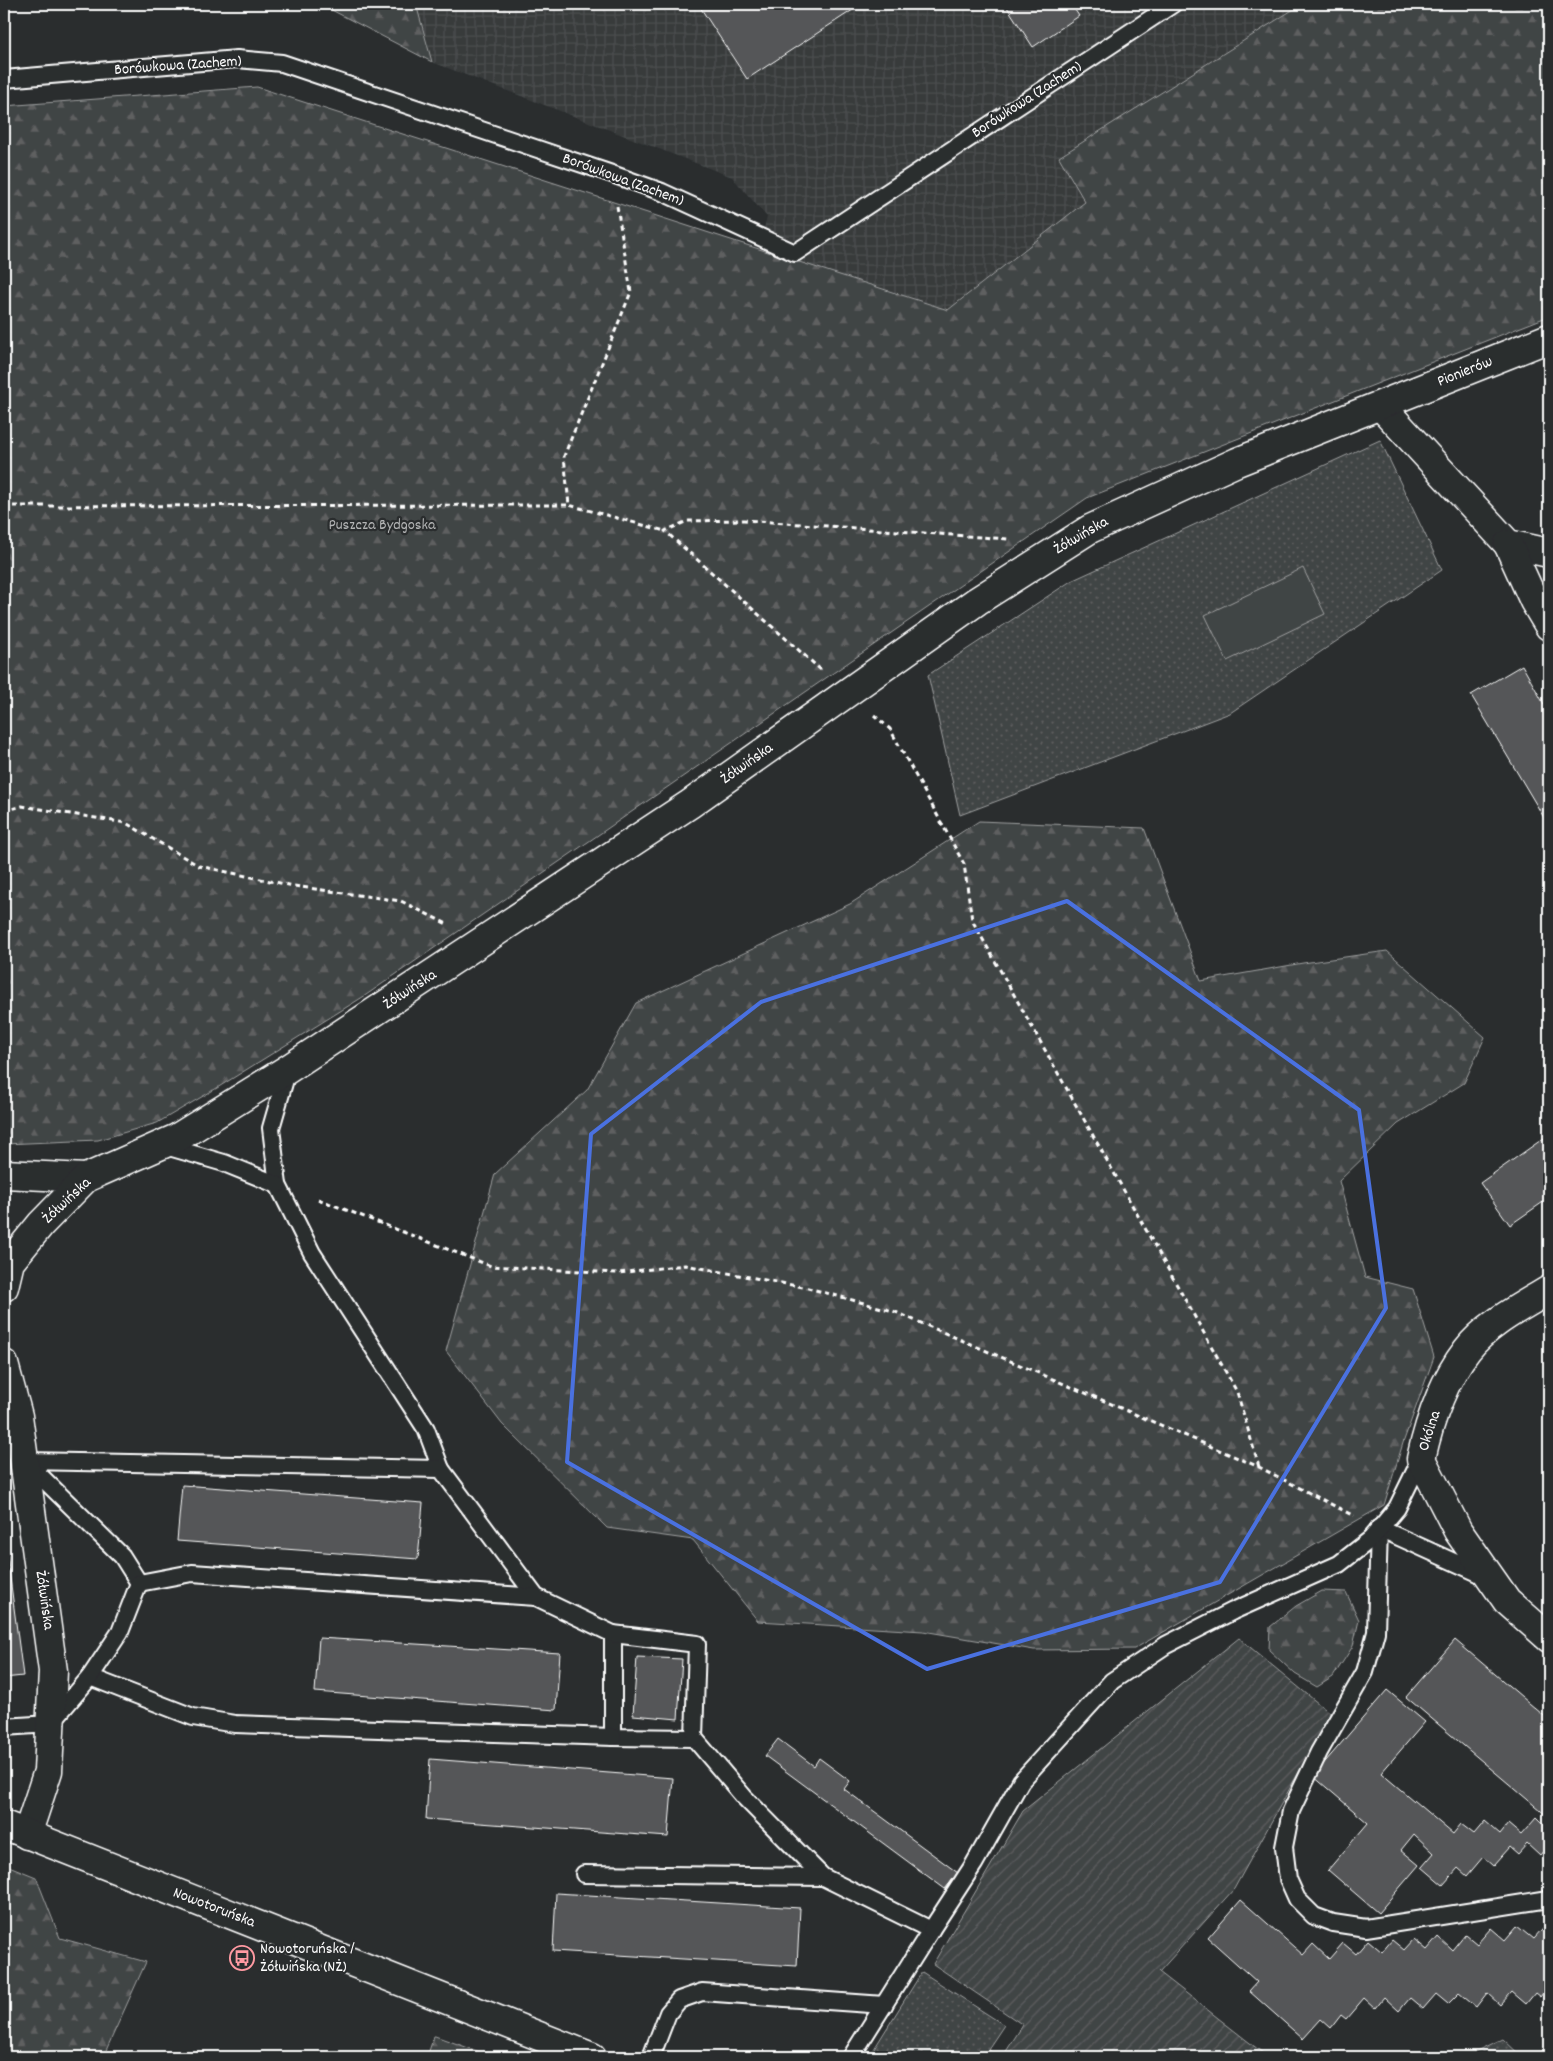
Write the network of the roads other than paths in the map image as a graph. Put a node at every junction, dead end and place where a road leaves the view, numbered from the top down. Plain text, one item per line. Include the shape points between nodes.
1 (1173, 4) edge
2 (4, 79) edge
3 (1549, 338) edge
4 (1381, 406) junction
5 (1508, 544) junction
6 (1549, 553) edge
7 (1549, 626) edge
8 (288, 1070) junction
9 (162, 1145) junction
10 (4, 1174) edge
11 (86, 1178) junction
12 (278, 1185) junction
13 (4, 1287) edge
14 (1549, 1290) edge
15 (4, 1364) edge
16 (11, 1413) edge
17 (1420, 1459) junction
18 (25, 1461) junction
19 (441, 1469) junction
20 (1380, 1528) junction
21 (1491, 1579) junction
22 (139, 1583) junction
23 (536, 1597) junction
24 (613, 1634) junction
25 (1549, 1638) edge
26 (90, 1677) junction
27 (50, 1724) junction
28 (4, 1727) edge
29 (613, 1737) junction
30 (694, 1738) junction
31 (16, 1830) edge
32 (584, 1874) dead end
33 (823, 1877) junction
34 (1549, 1899) edge
35 (931, 1930) junction
36 (884, 2005) junction
37 (592, 2057) edge
38 (651, 2057) edge
39 (851, 2057) edge

1 - 2 lane, Borówkowa (Zachem) via 796,253 662,192 282,64 237,60
3 - 4 street, Pionierów
4 - 5 street
4 - 8 street, Żółwińska via 1237,462 1090,528 977,601 690,804
5 - 6 street
5 - 7 street
8 - 9 street, Żółwińska
8 - 12 lane via 271,1128
9 - 11 street, Żółwińska
9 - 12 lane via 224,1163
10 - 11 street
11 - 13 street, Żółwińska via 41,1224 10,1262
12 - 19 lane via 312,1253 426,1429
14 - 17 street, Okólna via 1490,1327 1467,1350 1449,1380 1428,1428
15 - 16 street, Żółwińska
16 - 18 street, Żółwińska
17 - 20 lane via 1398,1508
17 - 21 street, Okólna via 1458,1531
18 - 19 lane
18 - 22 lane via 122,1556
18 - 27 street, Żółwińska via 53,1671
19 - 23 lane
20 - 21 lane
20 - 34 lane via 1376,1632 1365,1672 1319,1752 1291,1811 1284,1848 1288,1879 1297,1899 1314,1916 1333,1924 1366,1928
20 - 35 lane via 1340,1564 1233,1611 1166,1645 1112,1681 1021,1781 974,1864
21 - 25 street, Okólna via 1507,1601
22 - 23 lane via 192,1573
22 - 26 lane via 120,1632
23 - 24 lane
24 - 29 lane
24 - 30 lane via 697,1644
26 - 27 lane
26 - 29 lane via 193,1717 234,1724
27 - 28 lane
27 - 31 street, Żółwińska via 48,1771
29 - 30 lane
30 - 33 lane via 744,1797
31 - 37 street, Nowotoruńska
32 - 33 lane
33 - 35 lane
35 - 36 lane
36 - 38 lane via 702,1992 679,2000 668,2013
36 - 39 lane

